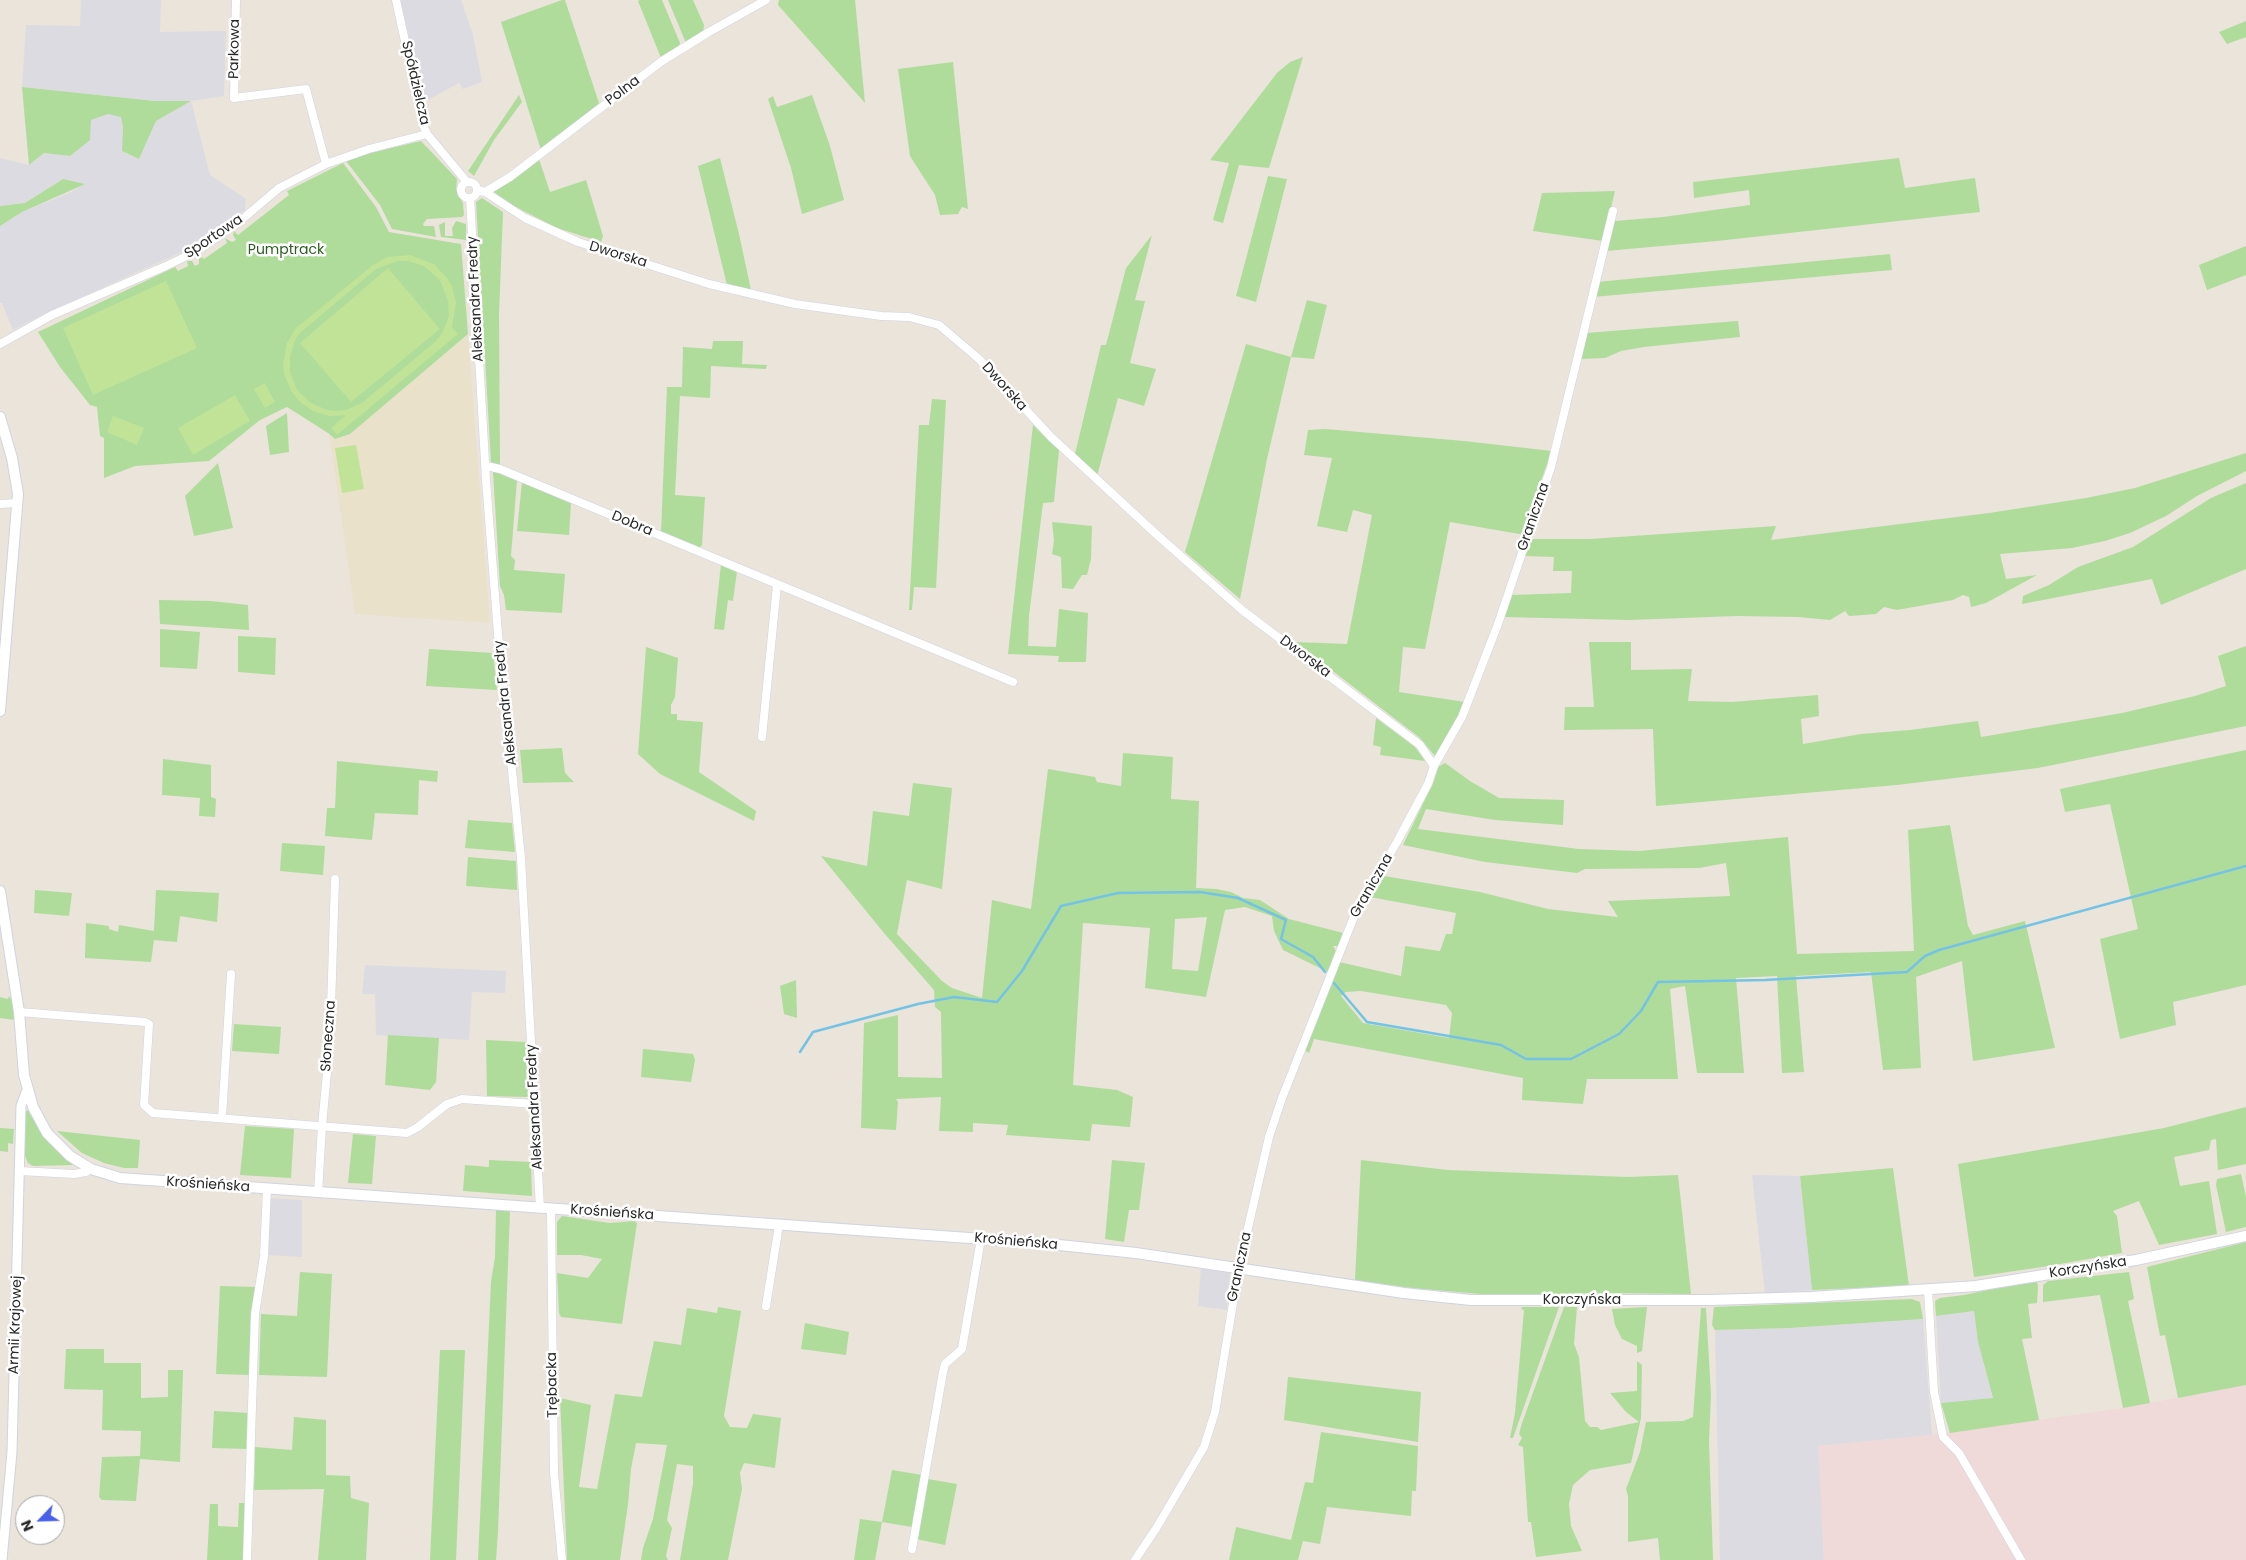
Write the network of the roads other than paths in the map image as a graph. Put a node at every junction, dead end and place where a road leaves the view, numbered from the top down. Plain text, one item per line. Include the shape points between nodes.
1 (236, 0) edge
2 (396, 0) edge
3 (766, 0) edge
4 (427, 134) junction
5 (326, 164) junction
6 (467, 182) junction
7 (481, 191) junction
8 (470, 198) junction
9 (1613, 211) dead end
10 (0, 344) edge
11 (0, 417) edge
12 (486, 466) junction
13 (17, 502) junction
14 (0, 504) edge
15 (777, 585) junction
16 (1013, 682) dead end
17 (0, 711) edge
18 (762, 736) dead end
19 (1434, 766) junction
20 (335, 879) dead end
21 (0, 891) edge
22 (231, 974) dead end
23 (19, 1012) junction
24 (27, 1090) junction
25 (535, 1104) junction
26 (222, 1117) junction
27 (322, 1126) junction
28 (91, 1169) junction
29 (20, 1171) junction
30 (267, 1189) junction
31 (318, 1193) junction
32 (540, 1208) junction
33 (551, 1209) junction
34 (780, 1225) junction
35 (2246, 1236) edge
36 (981, 1239) junction
37 (1239, 1267) junction
38 (1928, 1290) junction
39 (766, 1306) dead end
40 (912, 1549) dead end
41 (2, 1560) edge
42 (247, 1560) edge
43 (562, 1560) edge
44 (1135, 1560) edge
45 (2021, 1560) edge

1 - 5 street, Parkowa via 234,98 306,89
2 - 4 street, Spółdzielcza via 418,107
3 - 7 street, Polna via 662,61 525,166
4 - 5 street, Sportowa
4 - 6 street, Spółdzielcza
5 - 10 street, Sportowa via 279,188 239,222 197,251 52,314
6 - 7 street
6 - 8 street via 462,191
7 - 8 street
7 - 19 street, Dworska via 525,218 578,242 708,284 795,304 909,317 938,324 979,360 1051,436 1156,534 1242,610 1420,745
8 - 12 street, Aleksandra Fredry
9 - 19 street, Graniczna via 1551,467 1485,661 1462,717
11 - 13 main road via 12,458
12 - 15 street, Dobra via 500,469
12 - 25 street, Aleksandra Fredry via 521,858
13 - 14 street
13 - 17 main road
15 - 16 street, Dobra
15 - 18 street
19 - 37 street, Graniczna via 1397,842 1357,909 1282,1098 1269,1137
20 - 27 street, Słoneczna via 330,1040
21 - 23 main road, Krośnieńska
22 - 26 street
23 - 24 main road, Krośnieńska
23 - 26 street via 149,1024 144,1105 153,1113
24 - 28 main road, Krośnieńska via 47,1133 70,1156
24 - 29 street, Armii Krajowej via 21,1106
25 - 27 street via 462,1099 447,1104 406,1133
25 - 32 street, Aleksandra Fredry
26 - 27 street
27 - 31 street, Słoneczna
28 - 29 street via 74,1174
28 - 30 main road, Krośnieńska via 120,1178
29 - 41 street, Armii Krajowej via 12,1452
30 - 31 main road, Krośnieńska
30 - 42 street via 264,1256 256,1314
31 - 32 main road, Krośnieńska
32 - 33 main road, Krośnieńska
33 - 34 main road, Krośnieńska
33 - 43 street, Trębacka via 554,1473
34 - 36 main road, Krośnieńska
34 - 39 street
35 - 38 main road, Korczyńska via 2136,1260 1976,1286
36 - 37 main road, Krośnieńska via 1136,1253
36 - 40 street via 962,1349 945,1364 942,1372
37 - 38 main road, Korczyńska via 1404,1293 1471,1300 1710,1300
37 - 44 street, Graniczna via 1216,1412 1204,1447
38 - 45 street via 1934,1392 1943,1437 1959,1453

